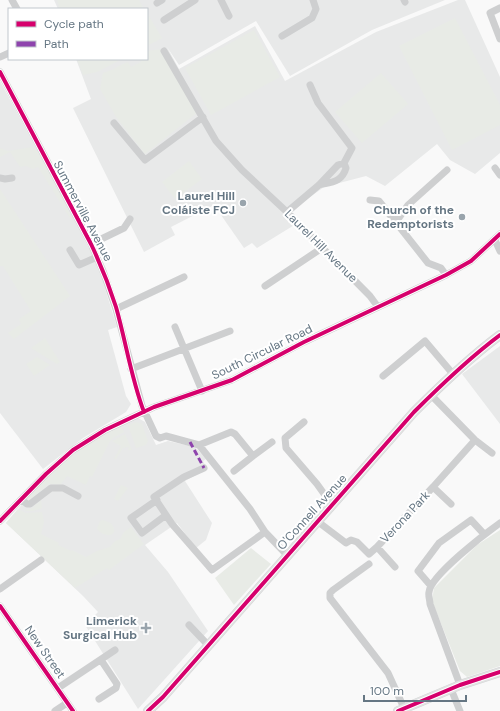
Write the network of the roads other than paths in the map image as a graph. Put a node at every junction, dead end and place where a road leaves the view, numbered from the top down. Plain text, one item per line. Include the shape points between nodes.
1 (195, 0) edge
2 (221, 0) edge
3 (313, 0) edge
4 (500, 8) edge
5 (229, 16) dead end
6 (164, 20) dead end
7 (282, 36) dead end
8 (500, 39) edge
9 (164, 51) dead end
10 (0, 72) edge
11 (310, 85) dead end
12 (203, 117) junction
13 (114, 123) dead end
14 (344, 163) junction
15 (495, 168) dead end
16 (447, 170) dead end
17 (500, 175) edge
18 (0, 178) edge
19 (12, 178) dead end
20 (319, 185) junction
21 (370, 200) dead end
22 (287, 212) junction
23 (130, 219) dead end
24 (396, 222) junction
25 (500, 234) edge
26 (495, 240) junction
27 (91, 244) junction
28 (322, 248) junction
29 (70, 250) dead end
30 (500, 251) edge
31 (97, 257) junction
32 (446, 275) junction
33 (184, 276) dead end
34 (266, 286) dead end
35 (378, 307) junction
36 (116, 308) junction
37 (175, 327) dead end
38 (230, 331) dead end
39 (500, 336) edge
40 (184, 349) junction
41 (131, 369) junction
42 (453, 374) junction
43 (383, 376) dead end
44 (202, 391) junction
45 (431, 395) junction
46 (144, 412) junction
47 (304, 422) dead end
48 (475, 440) junction
49 (272, 442) dead end
50 (199, 445) junction
51 (492, 454) dead end
52 (253, 456) junction
53 (204, 468) dead end
54 (234, 471) dead end
55 (433, 487) junction
56 (78, 496) dead end
57 (22, 500) junction
58 (157, 500) junction
59 (451, 504) dead end
60 (332, 505) junction
61 (166, 515) junction
62 (318, 521) junction
63 (0, 522) edge
64 (500, 523) edge
65 (266, 532) junction
66 (484, 534) junction
67 (377, 547) junction
68 (287, 555) junction
69 (41, 560) dead end
70 (369, 564) dead end
71 (395, 567) dead end
72 (431, 586) junction
73 (0, 589) edge
74 (0, 606) edge
75 (189, 625) dead end
76 (208, 645) junction
77 (115, 650) dead end
78 (101, 660) junction
79 (500, 672) edge
80 (460, 686) junction
81 (58, 688) junction
82 (450, 689) junction
83 (99, 699) dead end
84 (67, 703) junction
85 (401, 710) edge
86 (55, 711) edge
87 (73, 711) edge
88 (148, 711) edge
89 (460, 711) edge

1 - 6 street
2 - 5 street
3 - 7 street via 316,9 312,18
4 - 8 street via 490,13
9 - 12 street, Laurel Hill Avenue
10 - 27 street, Summerville Avenue
11 - 14 street via 318,103 352,148
12 - 13 street via 145,160
12 - 22 street, Laurel Hill Avenue via 216,141 242,170
14 - 20 street via 338,165
14 - 20 street via 344,175 336,181
15 - 17 street
16 - 24 street via 408,205
18 - 19 street
20 - 22 street
21 - 24 street via 379,201
22 - 28 street, Laurel Hill Avenue
23 - 27 street via 124,228
24 - 32 street via 428,263 441,268
25 - 26 street, South Circular Road
26 - 30 street
26 - 32 street, South Circular Road via 471,261
27 - 31 street, Summerville Avenue
28 - 34 street
28 - 35 street, Laurel Hill Avenue
29 - 31 street via 79,265
31 - 36 street, Summerville Avenue
32 - 35 street, South Circular Road
33 - 36 street
35 - 44 street, South Circular Road via 232,380
36 - 41 street, Summerville Avenue
37 - 40 street
38 - 40 street
39 - 42 main road, O'Connell Avenue
40 - 41 street
40 - 44 street
41 - 46 street, Summerville Avenue
42 - 43 street via 425,341
42 - 45 main road, O'Connell Avenue
44 - 46 street, South Circular Road
45 - 48 street
45 - 60 main road, O'Connell Avenue
46 - 50 street, Summerville Avenue via 156,436 166,436
46 - 57 street, South Circular Road via 113,426 73,450
47 - 60 street via 285,438 286,448
48 - 51 street
48 - 55 street, Verona Park
49 - 52 street
50 - 52 street via 231,432
50 - 65 street
52 - 54 street
53 - 58 street via 184,477 154,497
55 - 59 street, Verona Park
55 - 67 street, Verona Park
56 - 57 street via 63,488 51,488 30,504
57 - 63 street, South Circular Road
58 - 61 street
58 - 61 street via 131,518 142,533
60 - 62 main road, O'Connell Avenue
61 - 65 street via 212,570
62 - 67 street, Verona Park via 346,544 351,540 357,542 369,554
62 - 68 main road, O'Connell Avenue
64 - 66 street
65 - 68 street
66 - 72 street via 434,580
66 - 72 street via 470,520 439,543 418,571
67 - 71 street, Verona Park
68 - 76 main road, O'Connell Avenue
69 - 73 street
70 - 85 street via 332,590 330,598 388,673
72 - 80 street via 428,591 430,604
74 - 81 street, New Street
75 - 76 street
76 - 88 main road, O'Connell Avenue
77 - 78 street
78 - 81 street
78 - 83 street via 117,684 116,688
79 - 80 main road
80 - 82 main road
81 - 84 street, New Street
82 - 85 main road
82 - 89 street
84 - 86 street
84 - 87 street, New Street

